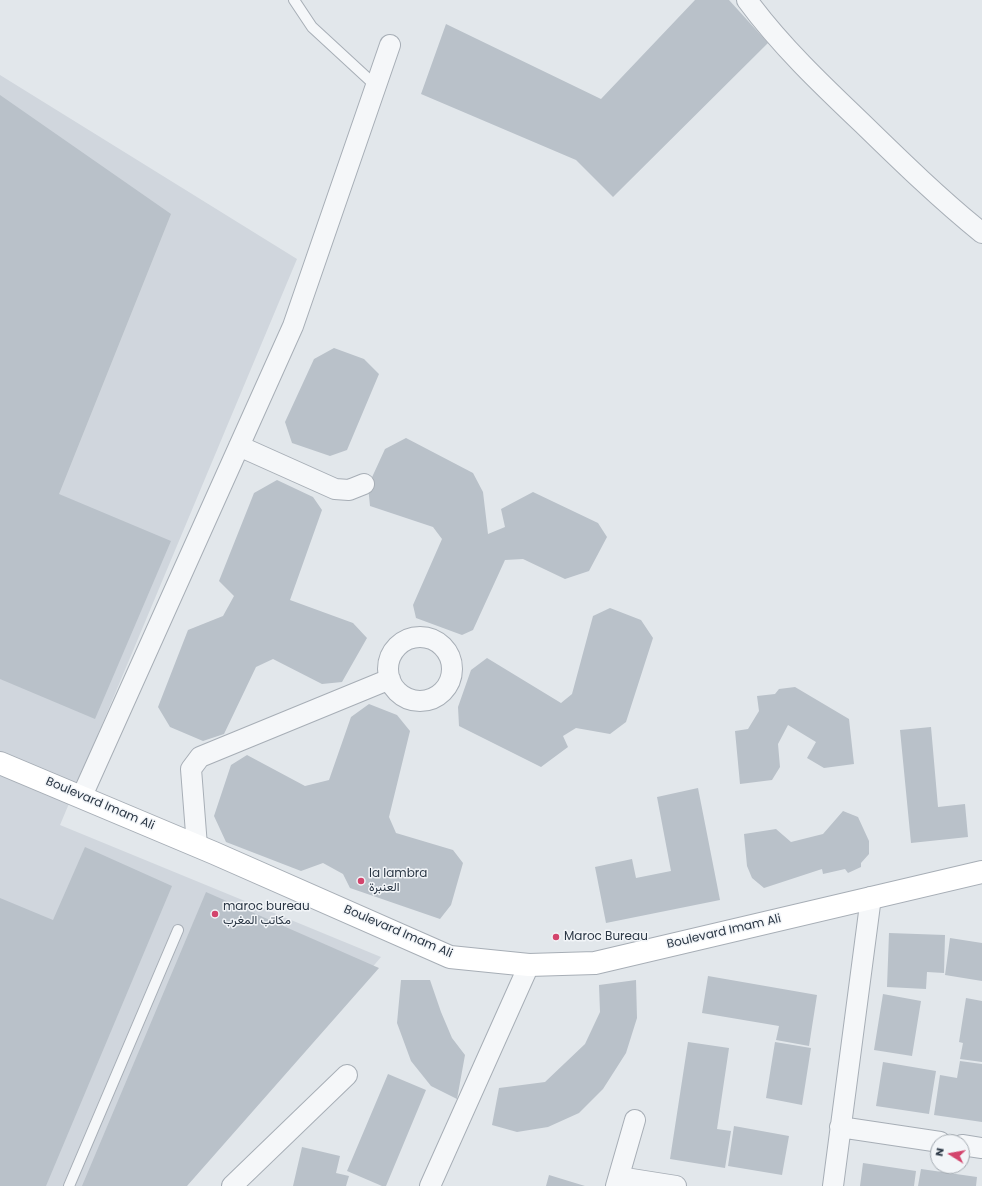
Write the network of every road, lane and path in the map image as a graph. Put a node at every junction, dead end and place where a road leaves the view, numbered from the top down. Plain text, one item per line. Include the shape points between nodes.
1 (294, 0) edge
2 (747, 0) edge
3 (390, 45) dead end
4 (376, 86) junction
5 (982, 233) edge
6 (239, 446) junction
7 (364, 484) dead end
8 (390, 679) dead end
9 (0, 762) edge
10 (82, 796) junction
11 (197, 846) junction
12 (982, 872) edge
13 (871, 897) junction
14 (178, 930) dead end
15 (529, 966) junction
16 (347, 1075) dead end
17 (635, 1120) dead end
18 (840, 1127) junction
19 (930, 1140) edge
20 (970, 1146) edge
21 (982, 1148) edge
22 (618, 1182) edge
23 (237, 1185) edge
24 (69, 1186) edge
25 (430, 1186) edge
26 (676, 1186) edge
27 (833, 1186) edge

1 - 4 lane via 312,27
2 - 5 street via 761,20 825,88 944,202
3 - 4 street
4 - 6 street via 293,326
6 - 7 street via 335,489 349,490
6 - 10 street
8 - 11 street via 200,757 191,769
9 - 10 street, Boulevard Imam Ali
10 - 11 street, Boulevard Imam Ali
11 - 15 street, Boulevard Imam Ali via 450,957
12 - 13 street, Boulevard Imam Ali
13 - 15 street, Boulevard Imam Ali via 594,963
13 - 18 street
14 - 24 lane
15 - 25 street
16 - 23 street
17 - 22 street
18 - 19 street
18 - 27 street
20 - 21 street
22 - 26 street

